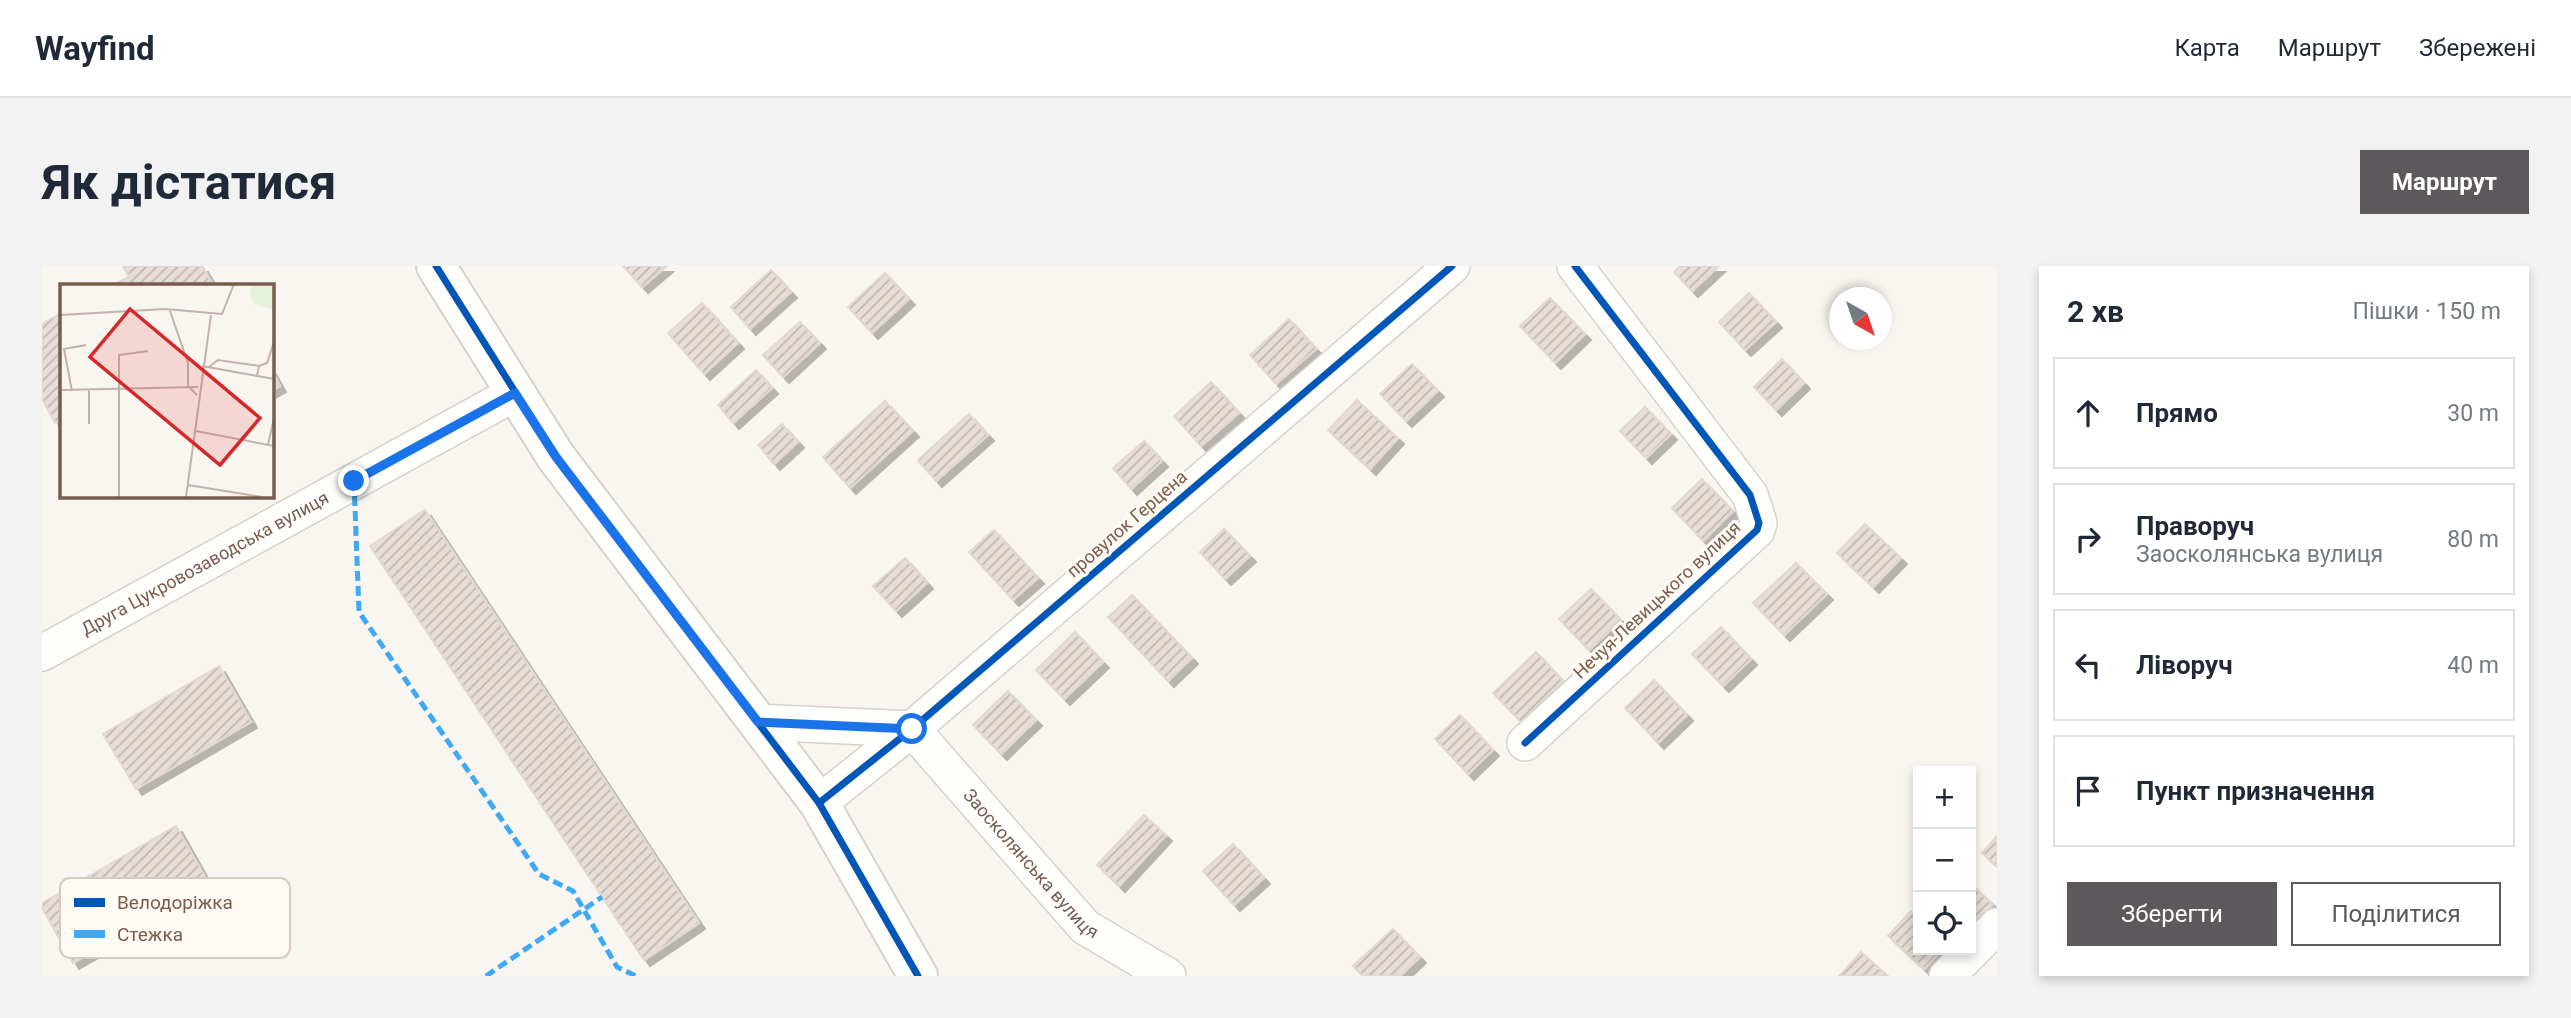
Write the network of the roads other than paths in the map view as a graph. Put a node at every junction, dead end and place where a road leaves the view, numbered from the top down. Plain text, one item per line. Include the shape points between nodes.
1 (436, 266) edge
2 (1452, 266) edge
3 (1575, 266) edge
4 (515, 393) junction
5 (42, 653) edge
6 (758, 722) junction
7 (912, 729) junction
8 (1525, 743) dead end
9 (819, 803) junction
10 (1997, 926) edge
11 (918, 976) edge
12 (1168, 976) edge
13 (1947, 976) edge

1 - 4 street
2 - 7 street, провулок Герцена
3 - 8 street, Нечуя-Левицького вулиця via 1750,495 1759,523
4 - 5 street, Друга Цукровозаводська вулиця
4 - 6 street via 556,457
6 - 7 street
6 - 9 street
7 - 9 street, провулок Герцена
7 - 12 street, Заосколянська вулиця via 1085,927
9 - 11 street
10 - 13 street

